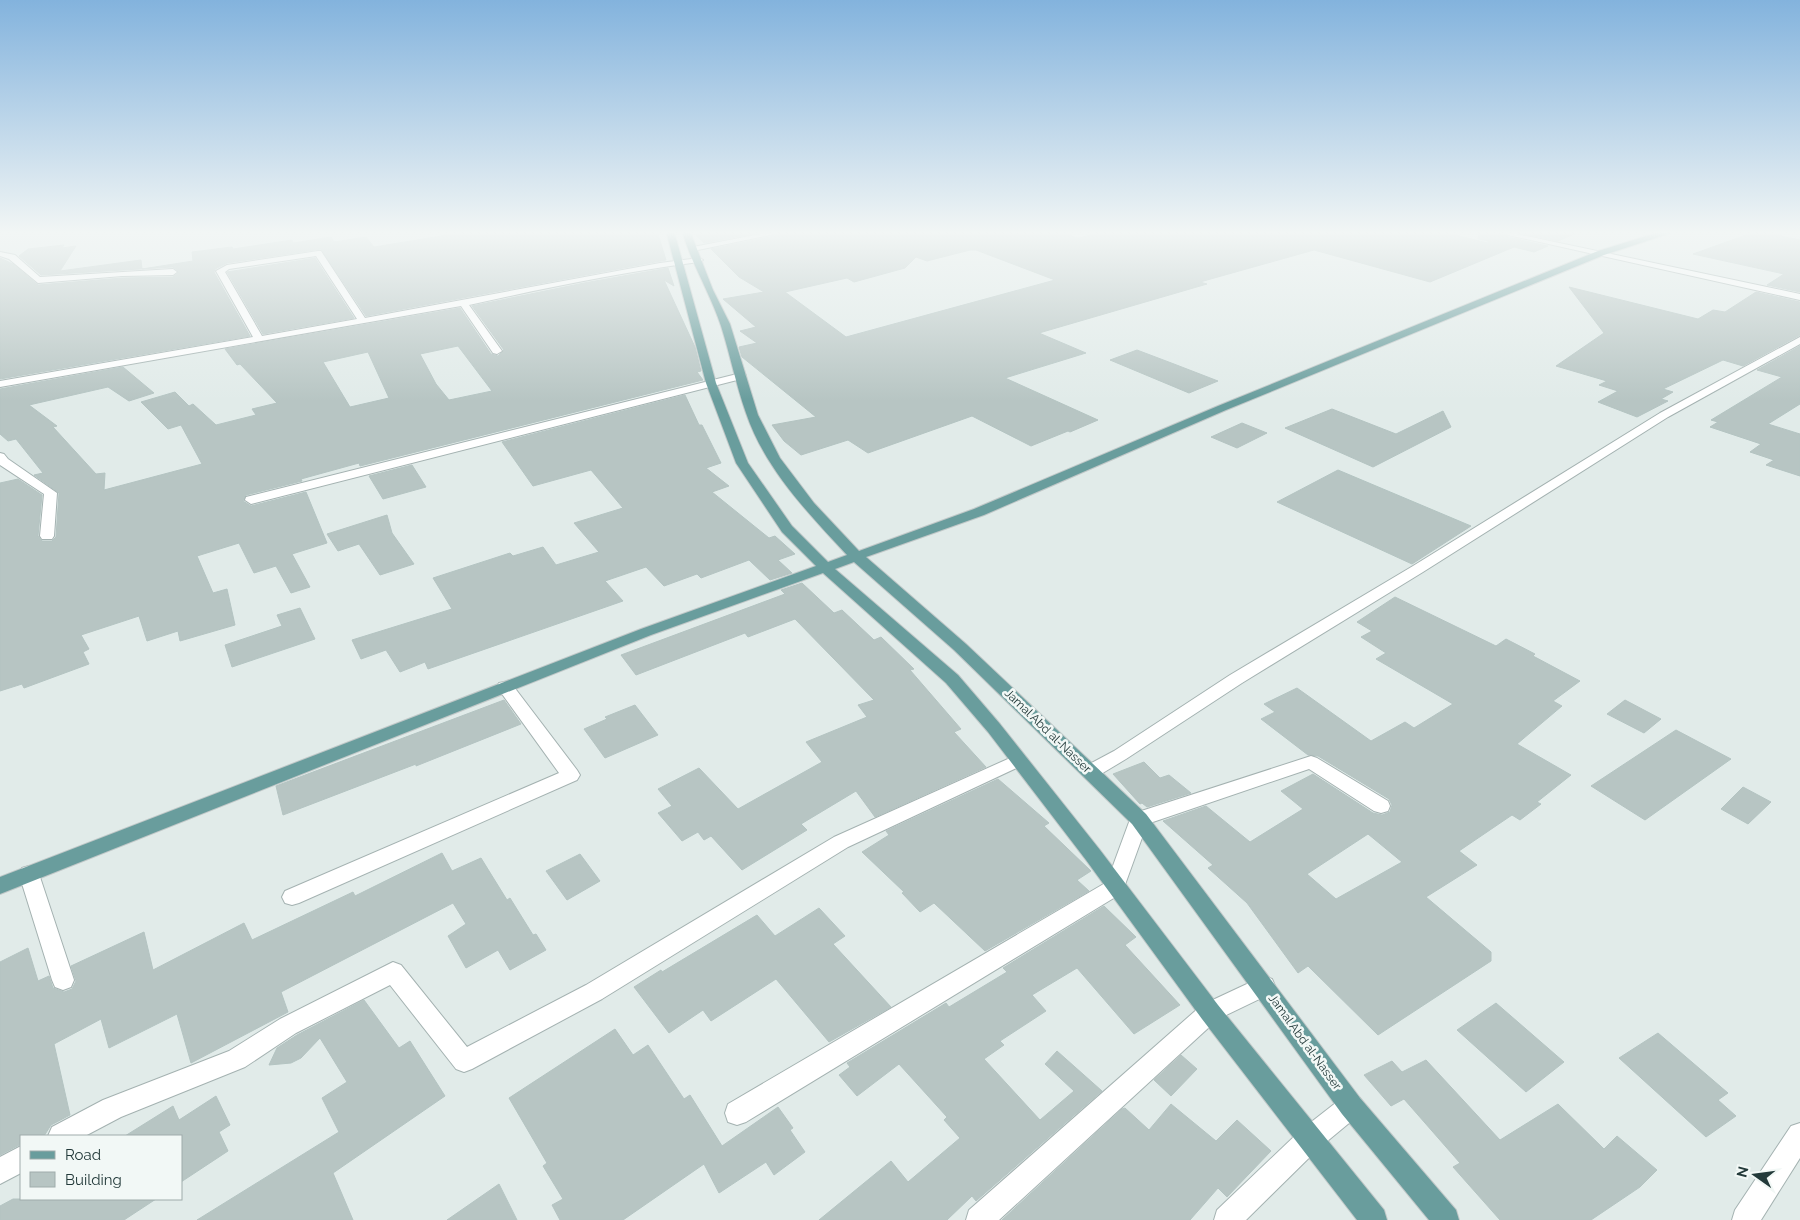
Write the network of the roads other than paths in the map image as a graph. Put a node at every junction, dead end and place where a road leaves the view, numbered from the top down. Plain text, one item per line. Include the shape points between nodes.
1 (230, 288) edge
2 (341, 288) edge
3 (535, 288) edge
4 (686, 288) edge
5 (708, 288) edge
6 (1517, 288) edge
7 (1758, 288) edge
8 (1800, 297) edge
9 (463, 303) junction
10 (362, 320) junction
11 (259, 339) junction
12 (1800, 340) edge
13 (497, 351) dead end
14 (741, 376) junction
15 (711, 383) junction
16 (0, 384) edge
17 (0, 457) edge
18 (251, 500) dead end
19 (47, 536) dead end
20 (856, 556) junction
21 (825, 567) junction
22 (506, 687) junction
23 (1019, 760) junction
24 (1090, 772) junction
25 (1381, 806) dead end
26 (1139, 819) junction
27 (29, 874) junction
28 (0, 886) edge
29 (1115, 887) junction
30 (292, 897) dead end
31 (63, 980) dead end
32 (1264, 986) junction
33 (1210, 1012) junction
34 (1351, 1106) junction
35 (737, 1113) dead end
36 (63, 1135) edge
37 (1800, 1136) edge
38 (1310, 1139) junction
39 (20, 1160) edge
40 (0, 1170) edge
41 (979, 1220) edge
42 (1227, 1220) edge
43 (1374, 1220) edge
44 (1446, 1220) edge
45 (1745, 1220) edge

1 - 11 street
2 - 10 street
3 - 9 street
4 - 15 main road
5 - 14 main road, Jamal Abd al-Nasser via 725,324
6 - 20 main road via 1222,408 979,512
7 - 8 street
9 - 10 street
9 - 13 street
10 - 11 street
11 - 16 street
12 - 24 street via 1664,415
14 - 15 street
14 - 20 main road, Jamal Abd al-Nasser via 752,415 774,459 809,506
15 - 18 street
15 - 21 main road via 742,463 787,529
17 - 19 street via 50,493
20 - 21 main road
20 - 24 main road, Jamal Abd al-Nasser via 960,647
21 - 22 main road
21 - 23 main road via 952,679
22 - 27 main road
22 - 30 street via 571,775
23 - 29 main road
23 - 36 street via 841,842 594,992 464,1061 393,972 288,1026 237,1059 112,1108
24 - 26 main road, Jamal Abd al-Nasser
25 - 26 street via 1311,762
26 - 29 street
26 - 32 main road, Jamal Abd al-Nasser
27 - 28 main road
27 - 31 street
29 - 33 main road
29 - 35 street
32 - 33 street
32 - 34 main road, Jamal Abd al-Nasser
33 - 38 main road
33 - 41 street
34 - 38 street
34 - 44 main road, Jamal Abd al-Nasser
37 - 45 street
38 - 42 street
38 - 43 main road
39 - 40 street

